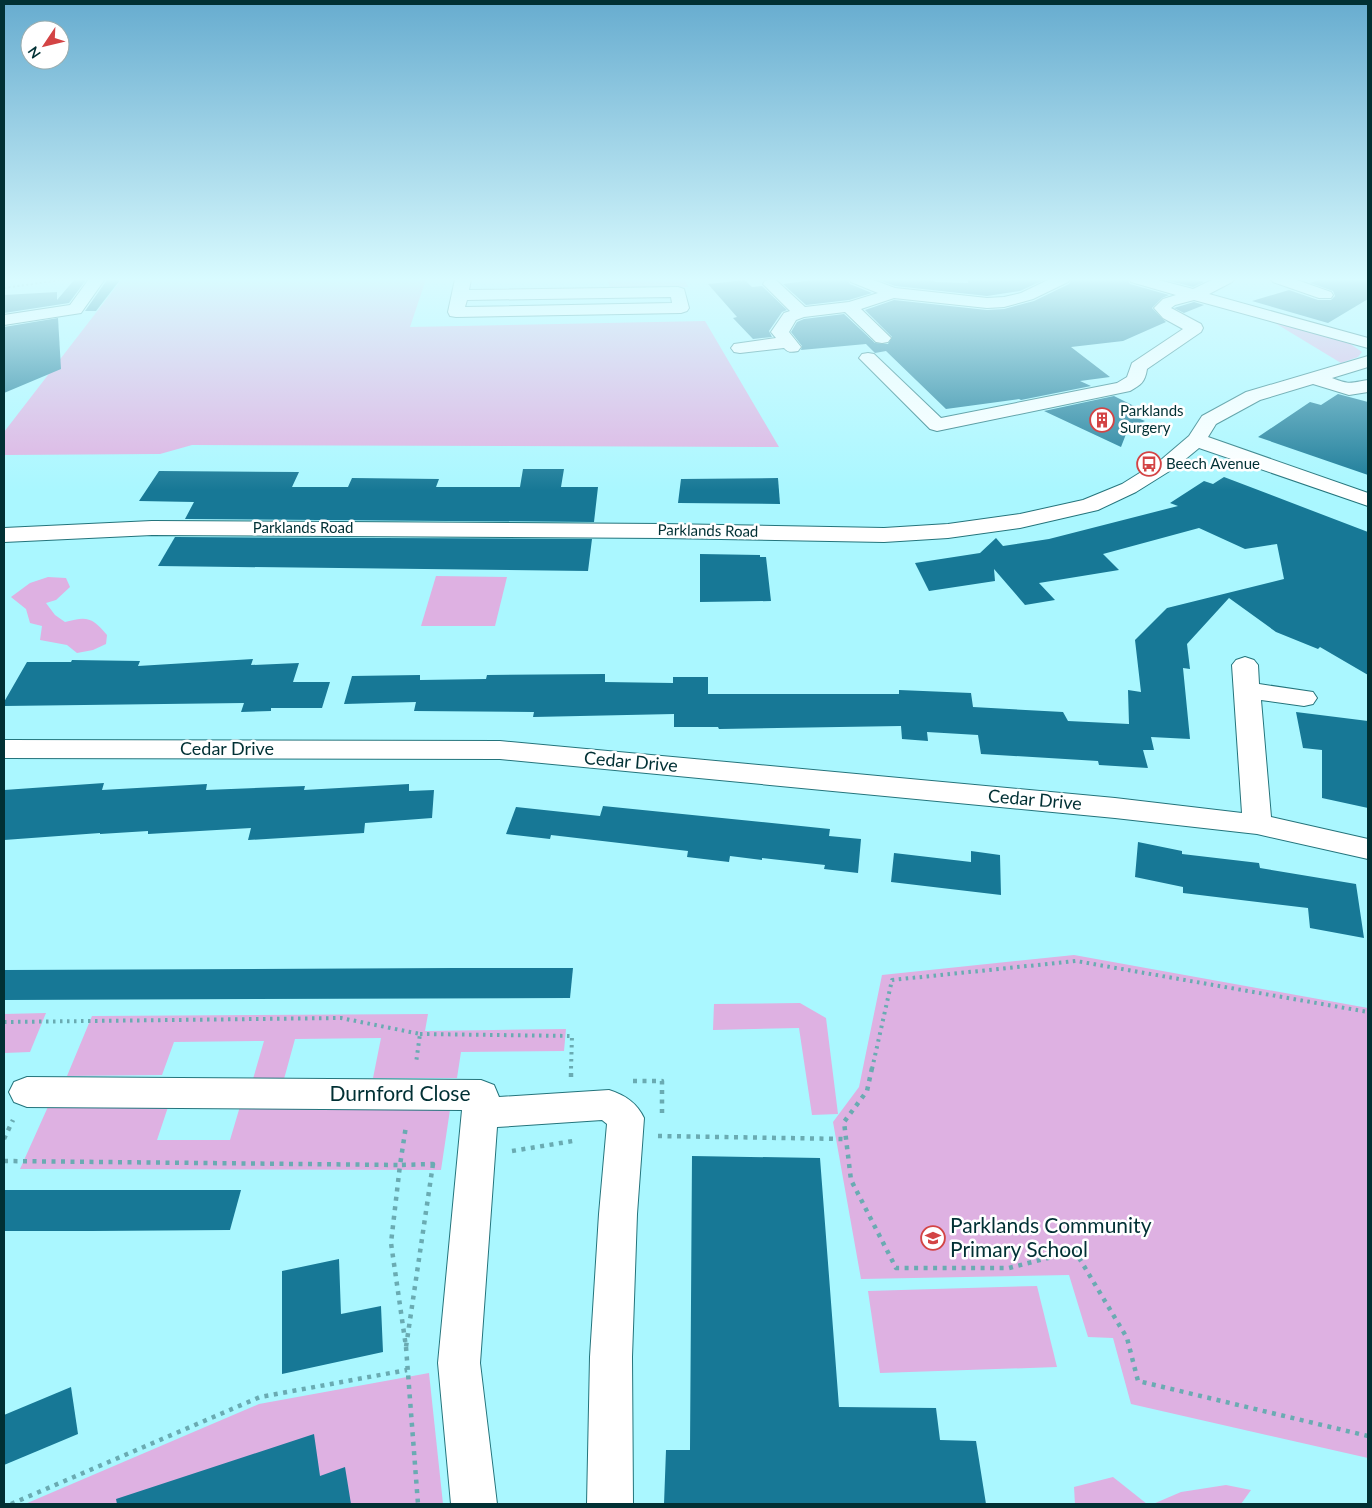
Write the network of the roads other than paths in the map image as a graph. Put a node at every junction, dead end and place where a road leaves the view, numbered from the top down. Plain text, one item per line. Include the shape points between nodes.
1 (1165, 349) edge
2 (868, 358) dead end
3 (1368, 361) edge
4 (1315, 378) junction
5 (1368, 385) edge
6 (1196, 440) junction
7 (1368, 500) edge
8 (4, 535) edge
9 (1304, 698) dead end
10 (4, 749) edge
11 (1257, 824) junction
12 (1368, 849) edge
13 (27, 1092) dead end
14 (480, 1113) junction
15 (474, 1504) edge
16 (610, 1504) edge

1 - 2 street via 1138,368 1136,380 1131,384 937,425
3 - 4 street, Parklands Road
4 - 5 street via 1350,390 1360,390
4 - 6 street, Parklands Road via 1253,396 1209,420
6 - 7 street
6 - 8 street, Parklands Road via 1169,463 1128,488 1090,505 948,532 884,535 653,530 152,528
9 - 11 street via 1246,678
10 - 11 street, Cedar Drive via 500,750
11 - 12 street, Cedar Drive
13 - 14 street, Durnford Close via 481,1095
14 - 15 street, Durnford Close via 459,1363
14 - 16 street via 609,1105 626,1118 611,1348

